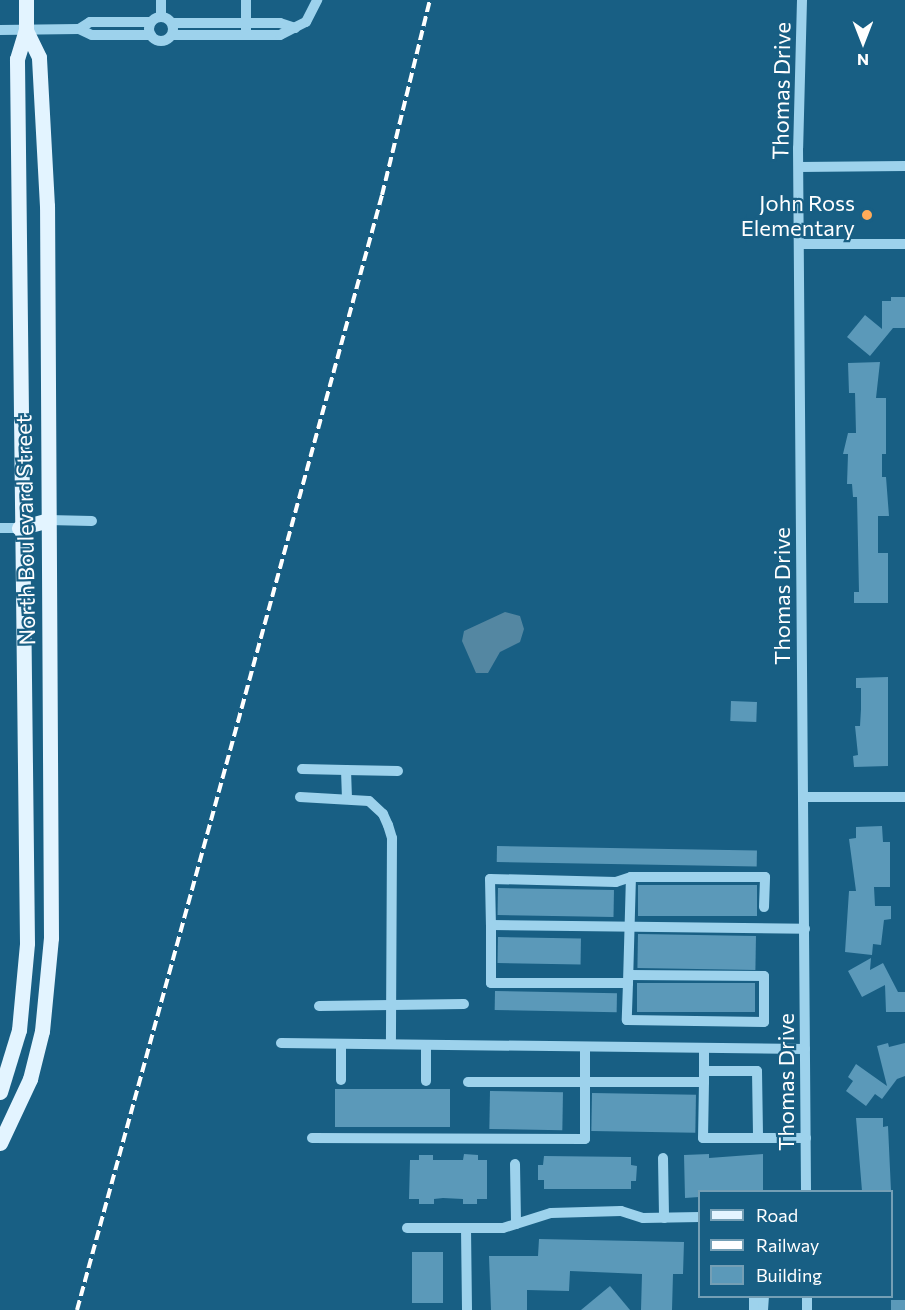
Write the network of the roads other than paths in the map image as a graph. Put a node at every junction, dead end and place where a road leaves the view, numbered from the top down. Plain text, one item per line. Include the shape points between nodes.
1 (26, 0) edge
2 (161, 0) edge
3 (246, 0) edge
4 (317, 0) edge
5 (802, 0) edge
6 (156, 20) junction
7 (172, 23) junction
8 (246, 23) junction
9 (295, 28) junction
10 (79, 29) junction
11 (0, 30) edge
12 (26, 30) junction
13 (151, 35) junction
14 (172, 35) junction
15 (246, 35) junction
16 (905, 166) edge
17 (799, 167) junction
18 (799, 244) junction
19 (905, 244) edge
20 (48, 520) junction
21 (92, 521) dead end
22 (0, 528) edge
23 (20, 528) junction
24 (302, 769) dead end
25 (346, 770) junction
26 (398, 771) dead end
27 (300, 797) dead end
28 (347, 797) junction
29 (804, 797) junction
30 (905, 797) edge
31 (631, 877) junction
32 (764, 907) dead end
33 (491, 925) junction
34 (629, 927) junction
35 (805, 929) junction
36 (628, 979) junction
37 (392, 1004) junction
38 (464, 1004) dead end
39 (319, 1006) dead end
40 (281, 1042) dead end
41 (341, 1044) junction
42 (392, 1044) junction
43 (426, 1045) junction
44 (585, 1047) junction
45 (704, 1048) junction
46 (805, 1049) junction
47 (704, 1076) junction
48 (341, 1080) dead end
49 (426, 1081) dead end
50 (468, 1082) dead end
51 (585, 1082) junction
52 (0, 1092) edge
53 (312, 1138) dead end
54 (758, 1138) junction
55 (806, 1138) junction
56 (0, 1143) edge
57 (663, 1158) dead end
58 (515, 1164) dead end
59 (806, 1190) edge
60 (698, 1217) edge
61 (664, 1218) junction
62 (516, 1224) junction
63 (407, 1228) dead end
64 (466, 1228) junction
65 (466, 1310) edge

1 - 12 main road, North Boulevard Street
2 - 6 street
3 - 8 street
4 - 9 street via 306,22
5 - 17 street, Thomas Drive
6 - 7 street
6 - 10 street via 90,22
6 - 13 street
7 - 8 street
7 - 14 street
8 - 9 street
8 - 15 street
9 - 15 street via 280,35
10 - 12 street
10 - 13 street via 92,35
11 - 12 street
12 - 20 main road, North Boulevard Street via 39,57 47,206
12 - 23 main road, North Boulevard Street via 17,58
13 - 14 street via 161,41
14 - 15 street
16 - 17 street
17 - 18 street, Thomas Drive
18 - 19 street
18 - 29 street, Thomas Drive
20 - 21 street
20 - 23 main road
20 - 56 main road, North Boulevard Street via 51,938 42,1031 30,1079
22 - 23 street
23 - 52 main road, North Boulevard Street via 27,943 19,1029
24 - 25 street
25 - 26 street
25 - 28 street
27 - 28 street
28 - 37 street via 377,807 392,838
29 - 30 street
29 - 35 street, Thomas Drive
31 - 32 street via 765,877
31 - 33 street via 616,882 490,879
31 - 34 street
33 - 34 street
33 - 36 street via 490,983
34 - 35 street
34 - 36 street
35 - 46 street, Thomas Drive
36 - 36 street via 764,976 764,1022 627,1020
37 - 38 street
37 - 39 street
37 - 42 street
40 - 41 street
41 - 42 street
41 - 48 street
42 - 43 street
43 - 44 street
43 - 49 street
44 - 45 street
44 - 51 street
45 - 46 street
45 - 47 street
46 - 55 street, Thomas Drive
47 - 51 street
47 - 54 street via 703,1138
47 - 54 street via 757,1071
50 - 51 street
51 - 53 street via 585,1138
54 - 55 street
55 - 59 street, Thomas Drive
57 - 61 street
58 - 62 street
60 - 61 street
61 - 62 street via 643,1218 621,1211 551,1213
62 - 64 street
63 - 64 street
64 - 65 street

